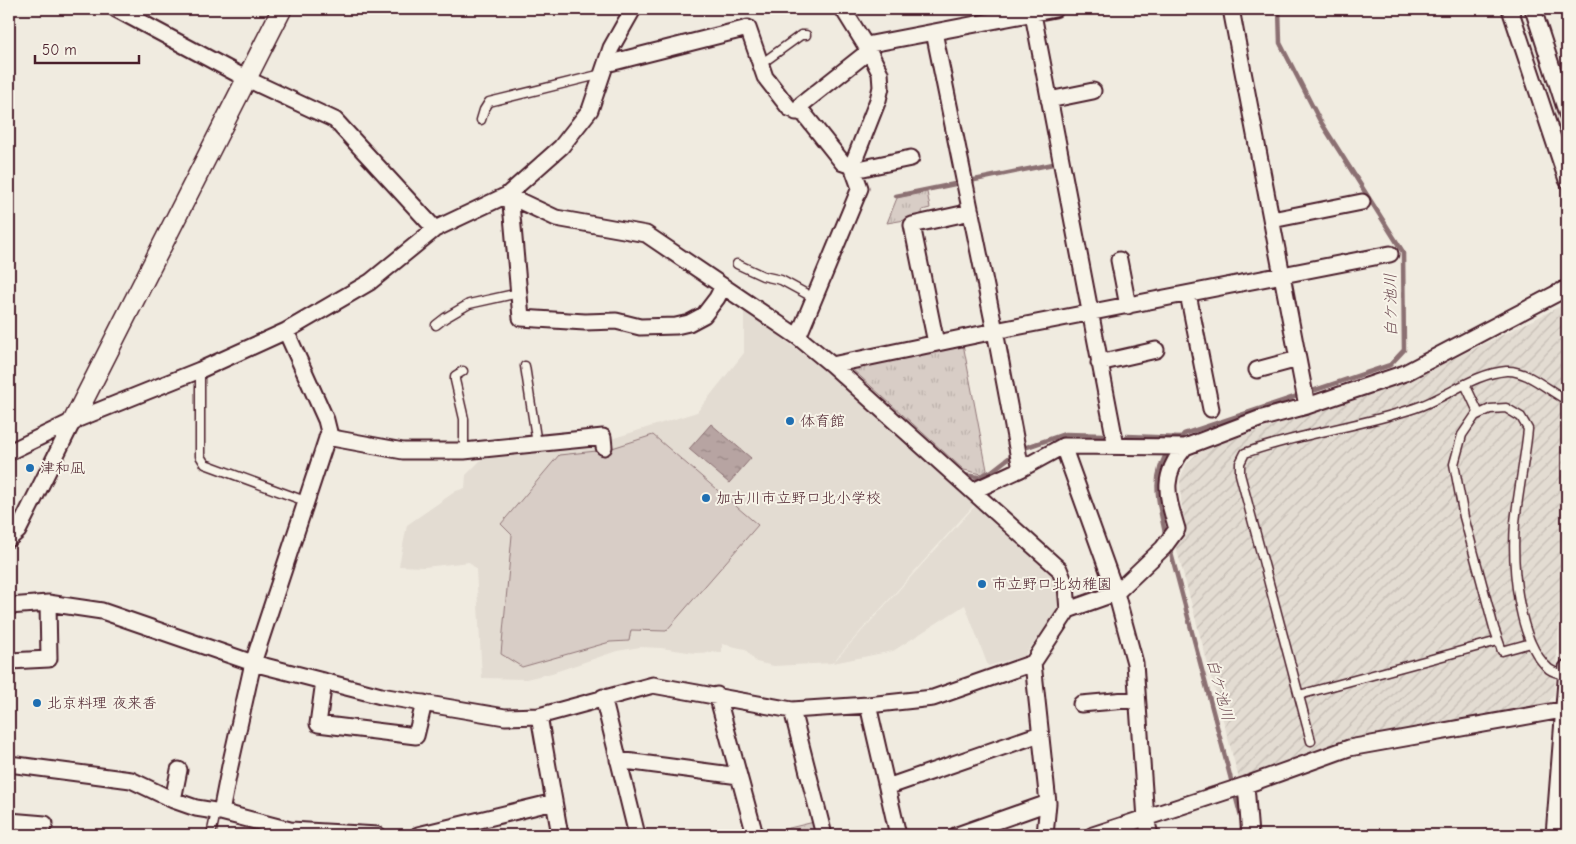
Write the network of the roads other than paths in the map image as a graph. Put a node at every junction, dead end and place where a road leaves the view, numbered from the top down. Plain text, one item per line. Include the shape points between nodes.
1 (116, 9) edge
2 (282, 9) edge
3 (633, 9) edge
4 (843, 9) edge
5 (1055, 9) edge
6 (1231, 9) edge
7 (1510, 9) edge
8 (1533, 9) edge
9 (1032, 11) edge
10 (934, 32) junction
11 (806, 35) dead end
12 (868, 48) junction
13 (760, 64) junction
14 (604, 69) junction
15 (246, 79) junction
16 (1093, 91) dead end
17 (1049, 100) junction
18 (796, 112) junction
19 (1567, 114) edge
20 (481, 120) dead end
21 (911, 158) dead end
22 (853, 168) junction
23 (1567, 180) edge
24 (507, 196) junction
25 (1362, 202) dead end
26 (970, 212) junction
27 (1272, 220) junction
28 (434, 229) junction
29 (1390, 254) dead end
30 (1119, 260) dead end
31 (737, 264) dead end
32 (1283, 275) junction
33 (723, 286) junction
34 (1567, 288) edge
35 (519, 293) junction
36 (1188, 294) junction
37 (814, 298) junction
38 (1128, 306) junction
39 (1089, 313) junction
40 (436, 325) dead end
41 (286, 331) junction
42 (995, 331) junction
43 (798, 337) junction
44 (936, 343) junction
45 (1156, 350) dead end
46 (1298, 359) junction
47 (1099, 363) junction
48 (832, 365) junction
49 (525, 366) dead end
50 (200, 370) junction
51 (1257, 370) dead end
52 (463, 371) dead end
53 (1465, 384) junction
54 (1567, 400) edge
55 (1307, 406) junction
56 (1211, 409) dead end
57 (1480, 414) junction
58 (73, 421) junction
59 (328, 437) junction
60 (537, 444) junction
61 (1063, 446) junction
62 (1116, 446) junction
63 (604, 447) dead end
64 (1185, 447) junction
65 (464, 451) junction
66 (9, 452) edge
67 (1021, 469) junction
68 (973, 491) junction
69 (305, 502) junction
70 (9, 539) edge
71 (1116, 593) junction
72 (48, 604) junction
73 (9, 606) edge
74 (1068, 610) junction
75 (1498, 640) junction
76 (1531, 643) junction
77 (9, 661) edge
78 (253, 663) junction
79 (1033, 663) junction
80 (1567, 668) edge
81 (1567, 675) edge
82 (324, 681) junction
83 (717, 695) junction
84 (1299, 695) junction
85 (603, 698) junction
86 (1137, 699) junction
87 (424, 703) junction
88 (1081, 704) dead end
89 (868, 705) junction
90 (1566, 709) edge
91 (792, 710) junction
92 (538, 716) junction
93 (1040, 734) junction
94 (1311, 741) dead end
95 (618, 760) junction
96 (9, 764) edge
97 (179, 770) dead end
98 (739, 776) junction
99 (1246, 785) junction
100 (887, 787) junction
101 (173, 800) junction
102 (554, 802) junction
103 (1048, 804) junction
104 (219, 812) junction
105 (1146, 819) junction
106 (9, 822) edge
107 (46, 824) dead end
108 (452, 832) edge
109 (290, 833) edge
110 (211, 835) edge
111 (366, 835) edge
112 (378, 835) edge
113 (418, 835) edge
114 (560, 835) edge
115 (637, 835) edge
116 (755, 835) edge
117 (824, 835) edge
118 (898, 835) edge
119 (957, 835) edge
120 (1045, 835) edge
121 (1093, 835) edge
122 (1150, 835) edge
123 (1250, 835) edge
124 (1554, 835) edge

1 - 15 street
2 - 15 street
3 - 14 street via 611,48
4 - 12 street
5 - 9 street
6 - 27 street
7 - 23 street
8 - 19 street
9 - 10 street
9 - 17 street
10 - 12 street
10 - 26 street
11 - 13 lane via 801,35
12 - 18 street
12 - 22 street via 880,73 881,86
13 - 14 street via 748,28
13 - 18 street via 765,77 789,108
14 - 20 lane via 489,102
14 - 24 street via 590,110 561,147
15 - 28 street via 336,120
15 - 58 street
16 - 17 street
17 - 39 street
18 - 22 street via 804,114 843,162
21 - 22 street
22 - 37 street via 860,188
24 - 28 street
24 - 33 street via 556,218 646,234
24 - 35 street via 511,204
25 - 27 street
26 - 42 street
26 - 44 street via 912,225
27 - 32 street
28 - 41 street via 370,282
29 - 32 street
30 - 38 street
31 - 37 lane via 763,276 782,280
32 - 36 street
32 - 46 street
33 - 35 street via 704,314 689,323 656,328 616,320 585,322 521,318
33 - 43 street
34 - 55 street via 1405,373
35 - 40 lane via 469,304
36 - 38 street
36 - 56 street
37 - 43 street
38 - 39 street
39 - 42 street
39 - 47 street
41 - 50 street
41 - 59 street via 326,420
42 - 44 street
42 - 67 street
43 - 48 street
44 - 48 street
45 - 47 street
46 - 51 street
46 - 55 street
47 - 62 street
48 - 68 street
49 - 60 lane
50 - 58 street
50 - 69 lane via 200,456 205,464
52 - 65 lane via 455,376 455,380 464,419
53 - 54 lane via 1481,376 1508,370 1534,379
53 - 57 lane
53 - 84 lane via 1416,408 1245,453 1240,463 1240,474
55 - 64 street via 1260,419
57 - 75 lane via 1462,435 1454,464 1462,508
57 - 76 lane via 1490,409 1506,408 1521,416 1528,429 1515,524 1514,557 1521,611
58 - 66 street
58 - 70 street via 18,531
59 - 65 street via 403,451
59 - 69 street
60 - 63 street via 602,437
60 - 65 street
61 - 62 street
61 - 67 street
61 - 71 street
62 - 64 street
64 - 71 street via 1174,463 1168,481 1176,530 1163,548
67 - 68 street
68 - 74 street via 1059,569 1066,586
69 - 78 street
71 - 74 street
71 - 86 street via 1135,663
72 - 73 street
72 - 77 street via 49,659
72 - 78 street via 102,610
74 - 79 street
75 - 76 lane via 1502,651
75 - 84 lane
76 - 81 lane via 1550,670
78 - 82 street
78 - 104 street
79 - 89 street via 933,698
79 - 93 street
80 - 81 street
81 - 90 street
82 - 87 street
82 - 87 street via 318,724 416,736
83 - 85 street via 653,685
83 - 91 street
83 - 98 street
84 - 94 lane
85 - 92 street
85 - 95 street
86 - 88 street
86 - 105 street
87 - 92 street via 506,717
89 - 91 street
89 - 100 street
90 - 99 street via 1349,748
90 - 124 street
91 - 117 street
92 - 102 street
93 - 100 street
93 - 103 street
95 - 98 street
95 - 115 street
96 - 101 street via 131,780
97 - 101 street
98 - 116 street
99 - 105 street
99 - 123 street
100 - 118 street
101 - 104 street
102 - 108 street
102 - 114 street
103 - 119 street
103 - 120 street
104 - 109 street
104 - 110 lane
105 - 121 street
105 - 122 street
106 - 107 street
108 - 113 street
109 - 111 street
111 - 112 street

